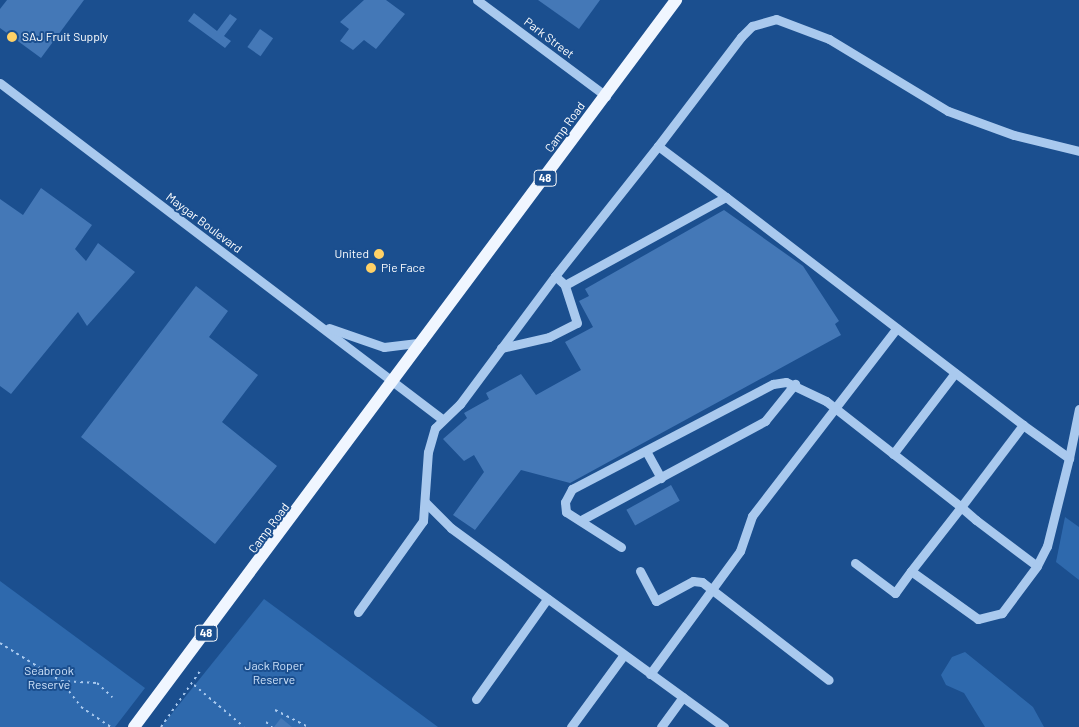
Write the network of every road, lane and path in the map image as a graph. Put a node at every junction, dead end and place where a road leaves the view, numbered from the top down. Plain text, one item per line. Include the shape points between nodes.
1 (477, 0) edge
2 (676, 0) edge
3 (0, 84) edge
4 (606, 96) junction
5 (658, 146) junction
6 (1079, 151) edge
7 (726, 197) junction
8 (555, 276) junction
9 (565, 285) junction
10 (315, 322) junction
11 (897, 328) junction
12 (422, 342) junction
13 (501, 348) junction
14 (955, 373) junction
15 (393, 382) junction
16 (795, 384) junction
17 (835, 408) junction
18 (1079, 409) edge
19 (442, 419) junction
20 (1023, 425) junction
21 (646, 450) junction
22 (893, 454) junction
23 (1069, 458) junction
24 (661, 478) junction
25 (425, 502) junction
26 (961, 507) junction
27 (583, 519) junction
28 (621, 547) dead end
29 (855, 563) dead end
30 (1037, 566) junction
31 (640, 571) dead end
32 (911, 571) junction
33 (711, 590) junction
34 (547, 599) junction
35 (358, 612) dead end
36 (0, 642) edge
37 (623, 656) junction
38 (200, 672) dead end
39 (650, 674) junction
40 (829, 680) dead end
41 (61, 681) junction
42 (194, 685) junction
43 (112, 697) dead end
44 (683, 698) junction
45 (476, 699) dead end
46 (275, 710) dead end
47 (266, 722) dead end
48 (111, 727) edge
49 (134, 727) edge
50 (161, 727) edge
51 (244, 727) edge
52 (272, 727) edge
53 (308, 727) edge
54 (571, 727) edge
55 (661, 727) edge
56 (724, 727) edge

1 - 4 street, Park Street
2 - 4 main road, Camp Road / 48
3 - 10 street, Maygar Boulevard
4 - 12 main road, Camp Road / 48
5 - 6 street via 752,26 776,19 829,39 948,111 1014,135
5 - 7 street
5 - 8 street
7 - 9 street
7 - 11 street
8 - 9 street
8 - 13 street
9 - 13 street via 577,322 548,337
10 - 12 street via 384,347
10 - 15 street, Maygar Boulevard
11 - 14 street
11 - 17 street
12 - 15 main road, Camp Road / 48
13 - 19 street via 460,404
14 - 20 street
14 - 22 street
15 - 19 street, Maygar Boulevard
15 - 49 main road, Camp Road / 48
16 - 17 street
16 - 21 street via 773,384
16 - 24 street via 765,421
17 - 22 street
17 - 33 street via 752,516 740,551
18 - 23 street
19 - 25 street via 429,442
20 - 23 street
20 - 26 street
21 - 24 street
21 - 27 street via 572,489 565,510
22 - 26 street
23 - 30 street via 1047,546
24 - 27 street
25 - 34 street via 437,518
25 - 35 street via 423,522
26 - 30 street
26 - 32 street
27 - 28 street
29 - 32 street via 895,593
30 - 32 street via 1009,606 987,620 971,616
31 - 33 street via 656,602 693,581
33 - 39 street
33 - 40 street
34 - 37 street
34 - 45 street
36 - 41 path
37 - 39 street
37 - 54 street
38 - 42 path
39 - 44 street
41 - 43 path via 97,683
41 - 48 path via 81,707
42 - 50 path
42 - 51 path
44 - 55 street
44 - 56 street
46 - 53 path
47 - 52 path

